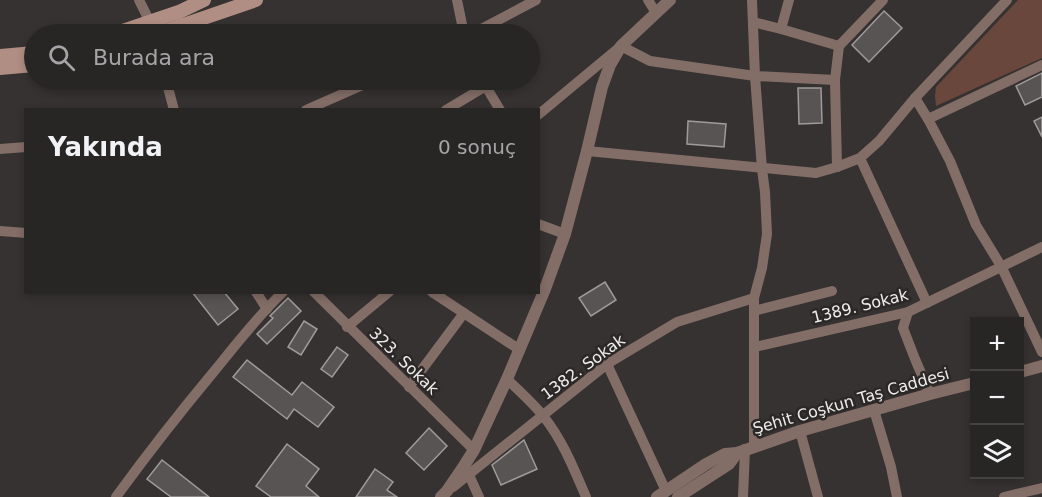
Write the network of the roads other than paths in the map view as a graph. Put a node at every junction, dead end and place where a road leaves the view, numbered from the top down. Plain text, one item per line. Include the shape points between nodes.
1 (139, 0) edge
2 (204, 0) edge
3 (256, 0) edge
4 (457, 0) edge
5 (536, 0) edge
6 (648, 0) edge
7 (670, 0) edge
8 (752, 0) edge
9 (789, 0) edge
10 (883, 0) edge
11 (1007, 0) edge
12 (656, 13) junction
13 (753, 22) junction
14 (151, 24) edge
15 (162, 24) edge
16 (174, 24) edge
17 (462, 24) edge
18 (491, 24) edge
19 (781, 29) junction
20 (621, 46) junction
21 (839, 46) junction
22 (24, 54) edge
23 (0, 56) edge
24 (1042, 65) edge
25 (24, 66) edge
26 (0, 68) edge
27 (755, 76) junction
28 (835, 80) junction
29 (169, 90) edge
30 (351, 90) edge
31 (474, 90) edge
32 (488, 90) edge
33 (915, 98) junction
34 (173, 108) edge
35 (311, 108) edge
36 (449, 108) edge
37 (499, 108) edge
38 (540, 113) edge
39 (928, 118) junction
40 (24, 147) edge
41 (0, 149) edge
42 (587, 151) junction
43 (860, 158) junction
44 (837, 167) junction
45 (762, 169) junction
46 (540, 225) edge
47 (0, 231) edge
48 (24, 233) edge
49 (565, 234) junction
50 (1042, 247) edge
51 (1001, 266) junction
52 (832, 291) dead end
53 (257, 294) edge
54 (281, 294) edge
55 (316, 294) edge
56 (387, 294) edge
57 (435, 294) edge
58 (754, 298) junction
59 (927, 303) junction
60 (267, 309) junction
61 (754, 311) junction
62 (908, 312) junction
63 (464, 313) junction
64 (347, 327) junction
65 (755, 347) junction
66 (519, 350) junction
67 (1042, 352) edge
68 (607, 364) junction
69 (1042, 366) edge
70 (1024, 371) edge
71 (507, 379) junction
72 (970, 384) edge
73 (409, 387) junction
74 (930, 394) junction
75 (874, 410) junction
76 (543, 415) junction
77 (800, 430) junction
78 (746, 449) junction
79 (474, 450) junction
80 (469, 474) junction
81 (1042, 488) edge
82 (444, 494) edge
83 (661, 494) edge
84 (116, 497) edge
85 (479, 497) edge
86 (586, 497) edge
87 (678, 497) edge
88 (743, 497) edge
89 (818, 497) edge
90 (897, 497) edge
91 (1004, 497) edge

1 - 14 street
2 - 15 main road
3 - 16 main road
4 - 17 street
5 - 18 street
6 - 12 street
7 - 12 street
8 - 13 street
9 - 19 street
10 - 21 street
11 - 33 street
12 - 20 street
13 - 19 street
13 - 27 street
19 - 21 street
20 - 27 street via 650,61
20 - 38 street
20 - 42 street via 602,87
21 - 28 street
22 - 23 main road
24 - 39 street
25 - 26 main road
27 - 28 street
27 - 45 street
28 - 44 street
29 - 34 street
30 - 35 street
31 - 36 street
32 - 37 street
33 - 39 street
33 - 43 street
39 - 51 street via 976,225
40 - 41 street
42 - 45 street
42 - 49 street
43 - 44 street
43 - 59 street
44 - 45 street via 816,173
45 - 58 street via 767,234
46 - 49 street
47 - 48 street
49 - 66 street
50 - 51 street, 1389. Sokak
51 - 59 street, 1389. Sokak
51 - 67 street
52 - 61 street
53 - 60 street
54 - 60 street
55 - 64 street, 323. Sokak
56 - 64 street
57 - 63 street
58 - 61 street
58 - 68 street, 1382. Sokak via 677,321
59 - 62 street, 1389. Sokak
60 - 84 street
61 - 65 street
62 - 65 street, 1389. Sokak
62 - 74 street via 903,328
63 - 66 street
63 - 73 street
64 - 73 street, 323. Sokak
65 - 78 street
66 - 71 street
68 - 76 street, 1382. Sokak
68 - 83 street
69 - 70 street
71 - 76 street
71 - 79 street
72 - 74 street, Şehit Coşkun Taş Caddesi
73 - 79 street, 323. Sokak
74 - 75 street, Şehit Coşkun Taş Caddesi
75 - 77 street, Şehit Coşkun Taş Caddesi
75 - 90 street
76 - 80 street, 1382. Sokak
76 - 86 street via 567,454
77 - 78 street, Şehit Coşkun Taş Caddesi
77 - 89 street
78 - 83 street, Şehit Coşkun Taş Caddesi via 706,464
78 - 87 street, Şehit Coşkun Taş Caddesi
78 - 88 street
79 - 82 street
80 - 82 street, 1382. Sokak
80 - 85 street
81 - 91 street

